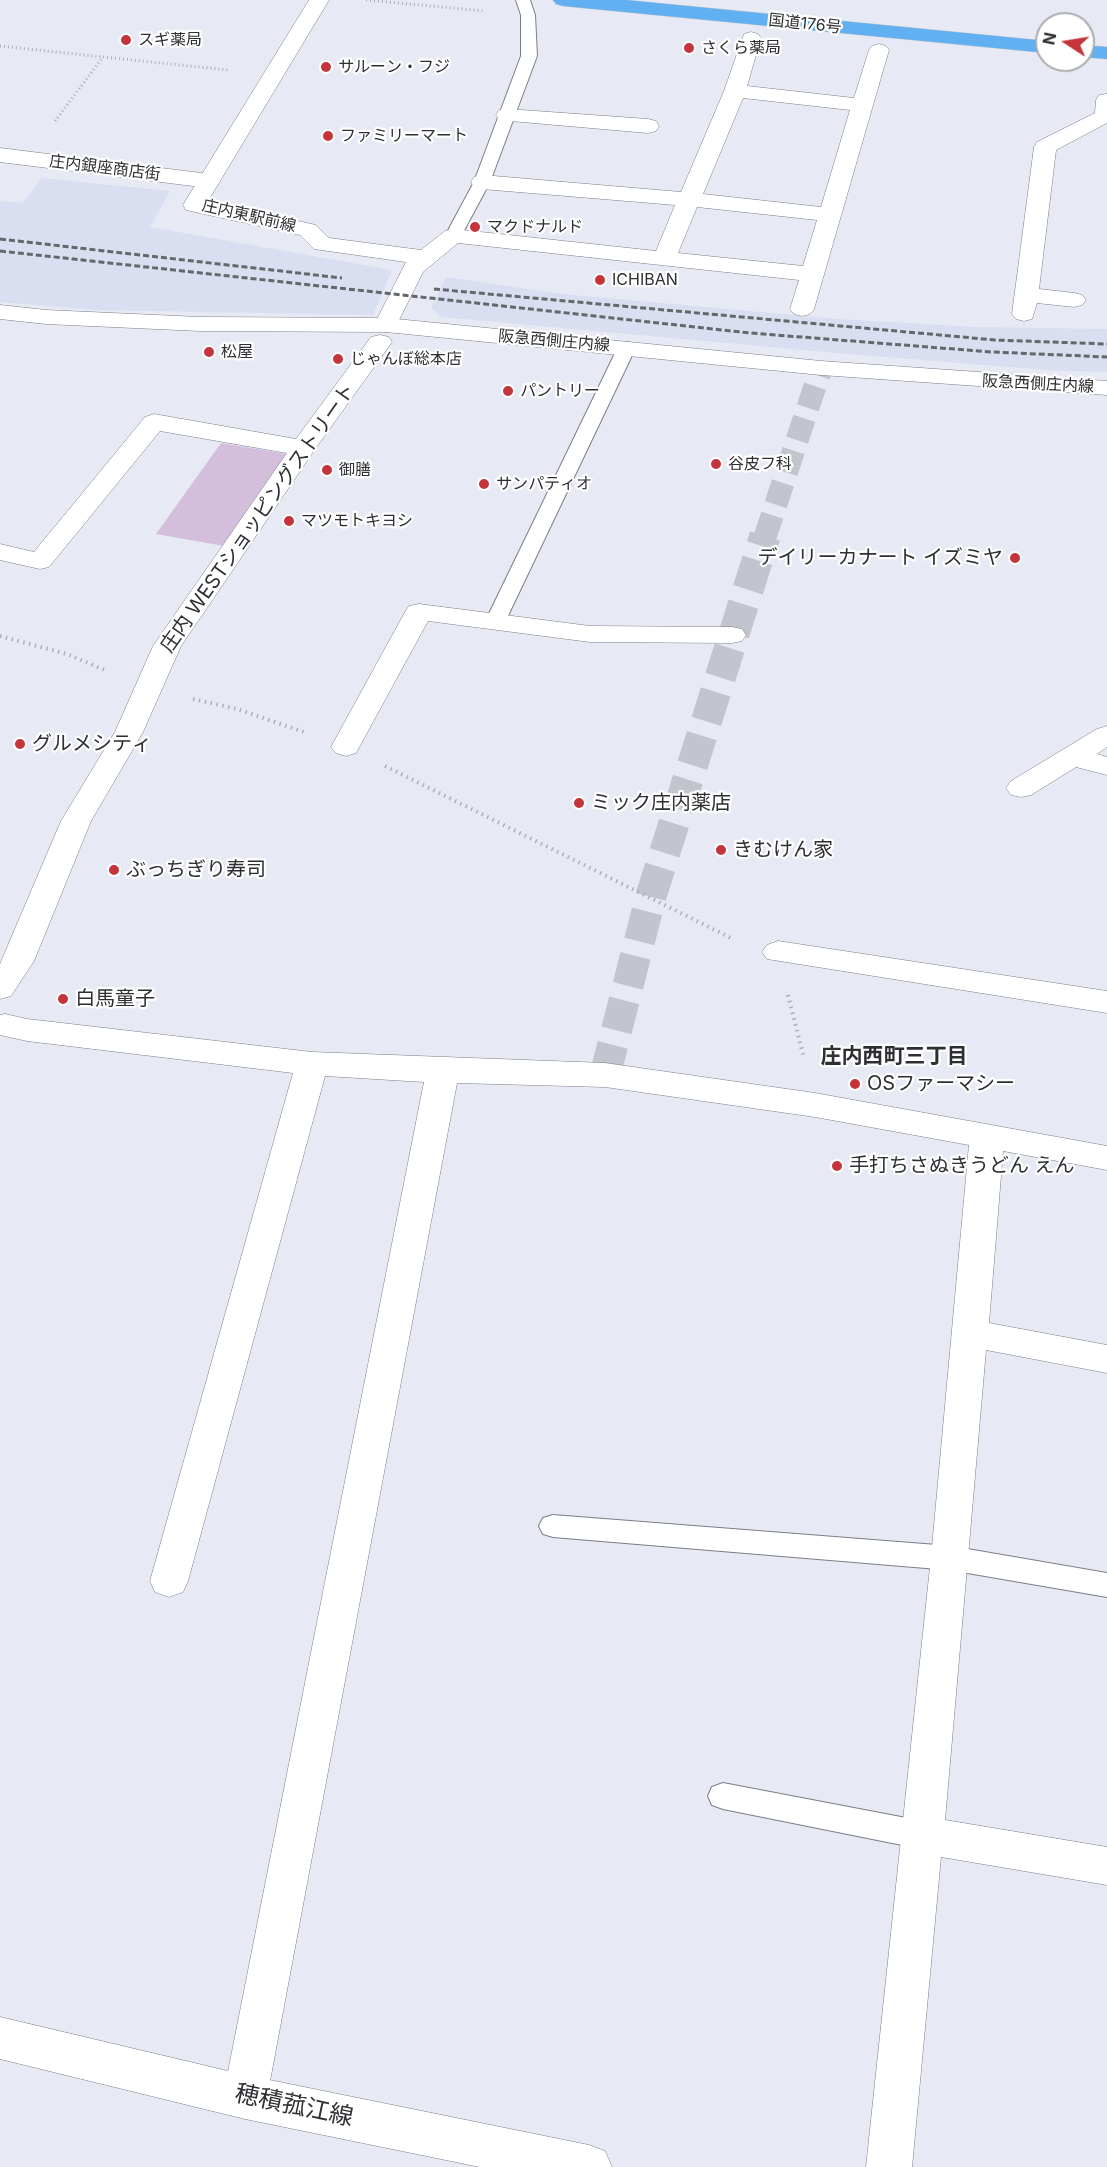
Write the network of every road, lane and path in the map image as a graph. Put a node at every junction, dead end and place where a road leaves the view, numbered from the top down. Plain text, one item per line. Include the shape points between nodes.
1 (318, 0) edge
2 (366, 0) edge
3 (523, 0) edge
4 (563, 0) edge
5 (485, 11) dead end
6 (751, 38) dead end
7 (0, 46) edge
8 (1035, 46) edge
9 (879, 50) dead end
10 (103, 57) junction
11 (273, 75) junction
12 (735, 92) junction
13 (1107, 100) edge
14 (863, 105) junction
15 (507, 116) junction
16 (648, 126) dead end
17 (0, 155) edge
18 (27, 158) junction
19 (209, 181) junction
20 (482, 182) junction
21 (691, 200) junction
22 (830, 215) junction
23 (453, 236) junction
24 (665, 257) junction
25 (425, 258) junction
26 (812, 274) junction
27 (1074, 300) dead end
28 (802, 309) dead end
29 (0, 312) edge
30 (383, 334) junction
31 (627, 347) junction
32 (1107, 388) edge
33 (303, 448) junction
34 (0, 552) edge
35 (495, 622) junction
36 (732, 635) dead end
37 (0, 636) edge
38 (147, 689) junction
39 (1107, 735) edge
40 (346, 747) junction
41 (1072, 756) junction
42 (1107, 766) edge
43 (1021, 788) dead end
44 (778, 952) junction
45 (0, 988) edge
46 (1107, 1002) edge
47 (3, 1025) edge
48 (312, 1064) junction
49 (443, 1071) junction
50 (815, 1105) junction
51 (987, 1137) junction
52 (1107, 1158) edge
53 (970, 1333) junction
54 (1107, 1359) edge
55 (553, 1526) dead end
56 (950, 1558) junction
57 (169, 1581) dead end
58 (1107, 1585) edge
59 (723, 1796) dead end
60 (922, 1835) junction
61 (1107, 1866) edge
62 (0, 2038) edge
63 (245, 2097) junction
64 (589, 2167) edge
65 (889, 2167) edge

1 - 11 street, 庄内東駅前線
2 - 5 path
3 - 15 lane via 528,15 529,56
4 - 8 highway, 国道176号
6 - 12 street
7 - 10 path
9 - 14 street
10 - 11 path
10 - 18 path
11 - 19 street, 庄内東駅前線
12 - 14 street
12 - 21 street
13 - 27 street via 1105,116 1045,147 1025,304
14 - 22 street
15 - 16 street
15 - 20 lane
17 - 18 street, 庄内銀座商店街
18 - 19 street, 庄内銀座商店街
19 - 25 street, 庄内東駅前線 via 195,205 308,230 322,244
20 - 21 street
20 - 23 lane
21 - 22 street
21 - 24 street
22 - 26 street
23 - 24 street
23 - 25 street, 庄内 WESTショッピングストリート
24 - 26 street
25 - 30 street, 庄内 WESTショッピングストリート via 406,278
26 - 28 street
29 - 30 street, 阪急西側庄内線
30 - 31 street, 阪急西側庄内線
30 - 33 street, 庄内 WESTショッピングストリート
31 - 32 street, 阪急西側庄内線 via 821,368
31 - 35 lane
33 - 34 street via 154,422 40,561
33 - 38 street, 庄内 WESTショッピングストリート via 167,646
35 - 36 street via 590,634
35 - 40 street via 419,612
37 - 38 path via 67,654
38 - 40 path via 237,709
38 - 45 street, 庄内 WESTショッピングストリート via 129,732 76,821 18,961
39 - 41 street
40 - 44 path via 724,936
41 - 42 street
41 - 43 street
44 - 46 street
44 - 50 path
47 - 48 street
48 - 49 street
48 - 57 street
49 - 50 street via 605,1075
49 - 63 street
50 - 51 street
51 - 52 street
51 - 53 street
53 - 54 street
53 - 56 street
55 - 56 lane
56 - 58 lane
56 - 60 street
59 - 60 lane
60 - 61 street
60 - 65 street
62 - 63 street, 穂積菰江線
63 - 64 street, 穂積菰江線

